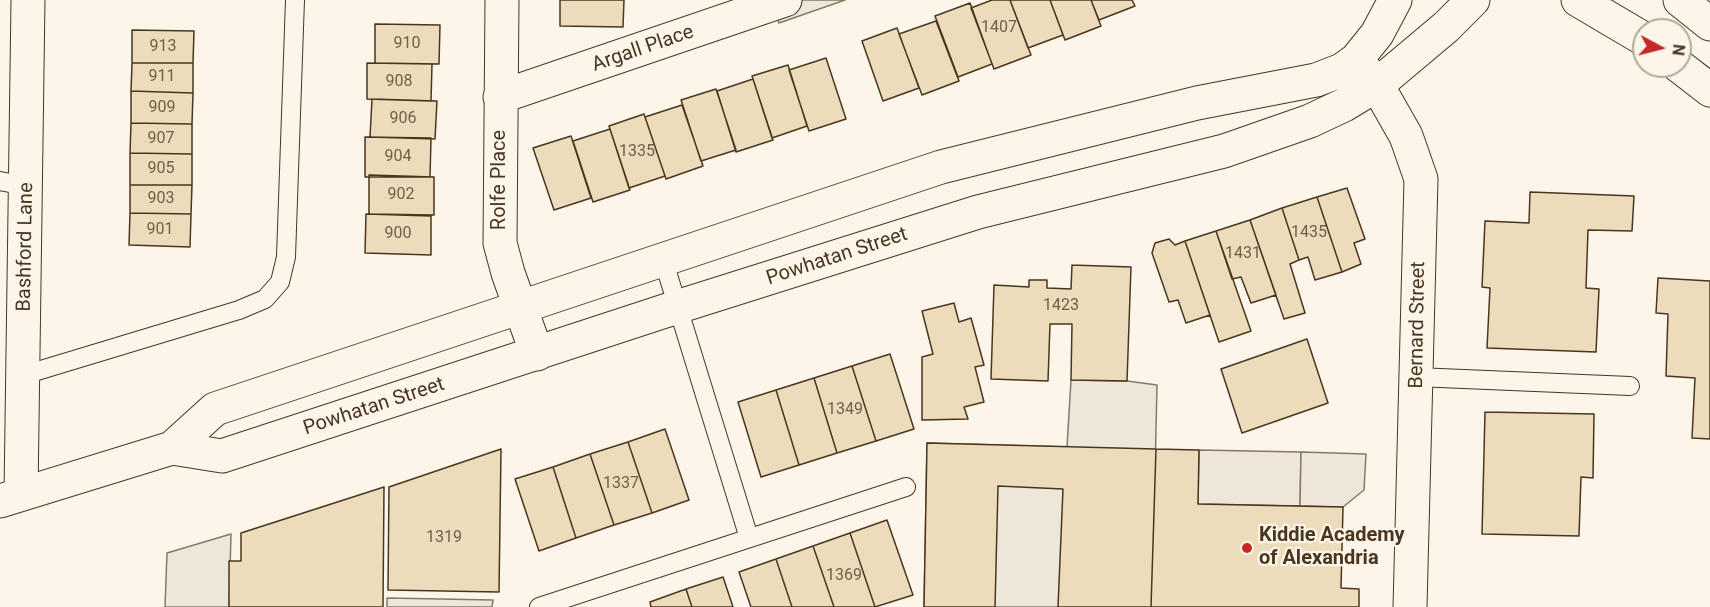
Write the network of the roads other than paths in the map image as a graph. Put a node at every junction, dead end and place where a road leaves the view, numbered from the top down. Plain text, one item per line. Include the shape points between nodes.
1 (28, 0) edge
2 (295, 0) edge
3 (502, 0) edge
4 (786, 0) edge
5 (1395, 0) edge
6 (1473, 0) edge
7 (1578, 0) edge
8 (1680, 0) edge
9 (1710, 24) edge
10 (1632, 32) edge
11 (1356, 60) junction
12 (1692, 76) edge
13 (1377, 85) junction
14 (1710, 90) edge
15 (500, 97) junction
16 (13, 183) edge
17 (663, 259) junction
18 (520, 307) junction
19 (677, 307) junction
20 (537, 354) junction
21 (1416, 377) junction
22 (12, 378) edge
23 (1630, 386) dead end
24 (172, 448) junction
25 (906, 487) dead end
26 (11, 497) edge
27 (749, 538) junction
28 (539, 607) edge
29 (1410, 607) edge

1 - 16 street, Bashford Lane
2 - 22 lane via 286,257 280,282 265,299 240,310
3 - 15 street, Rolfe Place
4 - 15 street, Argall Place
5 - 11 street, Powhatan Street via 1377,34
6 - 13 street, Powhatan Street
7 - 10 street
8 - 9 street
11 - 13 street, Bernard Street
11 - 17 street, Powhatan Street via 1316,80 1197,103 940,167
12 - 14 street
13 - 19 street, Powhatan Street via 1310,120 1224,151 978,212
13 - 21 street, Bernard Street via 1406,136 1421,179
15 - 18 street, Rolfe Place via 500,243
16 - 22 street, Bashford Lane
17 - 18 street, Powhatan Street
17 - 19 lane
18 - 20 street, Rolfe Place
18 - 24 street, Powhatan Street via 215,409
19 - 20 street, Powhatan Street
19 - 27 lane
20 - 24 street, Powhatan Street via 222,456
21 - 23 lane
21 - 29 street, Bernard Street
22 - 26 street, Bashford Lane
24 - 26 street, Powhatan Street
25 - 27 lane
27 - 28 lane

